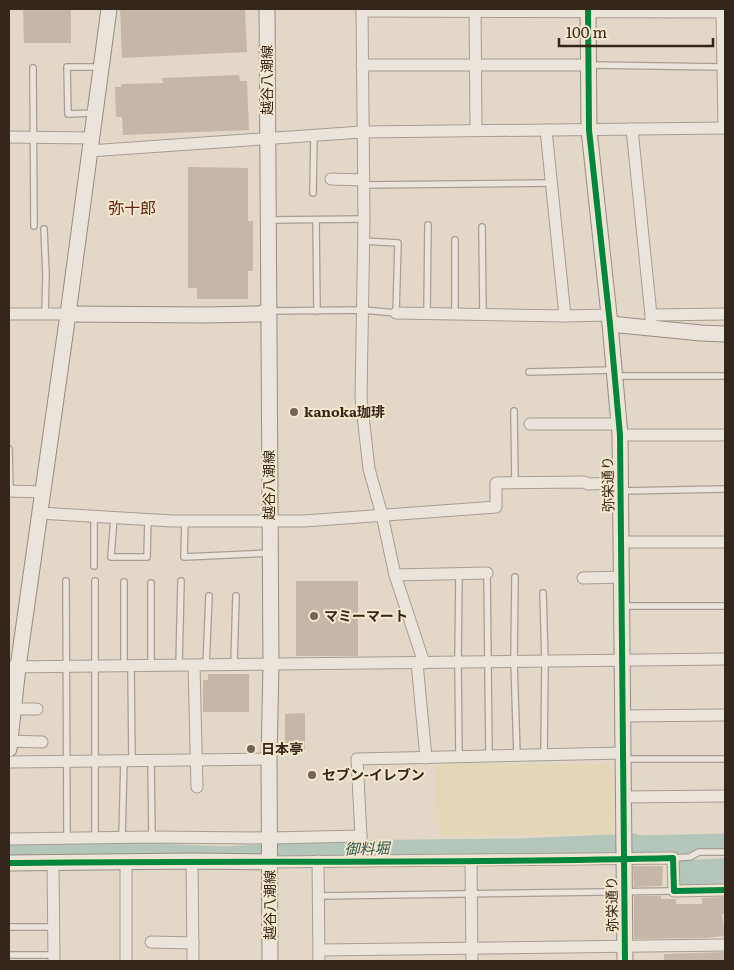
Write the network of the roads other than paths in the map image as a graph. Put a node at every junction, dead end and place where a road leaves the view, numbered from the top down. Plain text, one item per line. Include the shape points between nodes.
1 (109, 9) edge
2 (267, 9) edge
3 (362, 10) edge
4 (476, 10) edge
5 (588, 10) edge
6 (724, 12) edge
7 (362, 65) junction
8 (476, 65) junction
9 (588, 65) junction
10 (723, 66) junction
11 (101, 67) junction
12 (33, 68) dead end
13 (94, 114) junction
14 (725, 128) edge
15 (632, 129) junction
16 (476, 130) junction
17 (546, 130) junction
18 (589, 130) junction
19 (362, 132) junction
20 (314, 136) junction
21 (9, 137) edge
22 (33, 138) junction
23 (268, 139) junction
24 (90, 145) junction
25 (331, 178) dead end
26 (363, 182) junction
27 (551, 183) junction
28 (313, 193) dead end
29 (364, 219) junction
30 (268, 220) junction
31 (316, 220) junction
32 (428, 225) dead end
33 (34, 226) dead end
34 (482, 227) dead end
35 (44, 229) dead end
36 (455, 240) dead end
37 (363, 241) junction
38 (363, 310) junction
39 (316, 311) junction
40 (268, 312) junction
41 (396, 313) junction
42 (427, 313) junction
43 (9, 314) edge
44 (45, 314) junction
45 (68, 314) junction
46 (455, 314) junction
47 (725, 314) edge
48 (483, 315) junction
49 (565, 316) junction
50 (609, 320) junction
51 (653, 324) junction
52 (725, 334) edge
53 (529, 372) dead end
54 (614, 373) junction
55 (725, 376) edge
56 (514, 412) dead end
57 (530, 424) dead end
58 (620, 430) junction
59 (725, 435) edge
60 (9, 449) edge
61 (515, 483) junction
62 (621, 487) junction
63 (725, 489) edge
64 (9, 492) edge
65 (42, 492) junction
66 (39, 513) junction
67 (382, 515) junction
68 (94, 516) junction
69 (114, 517) junction
70 (148, 519) junction
71 (185, 521) junction
72 (270, 521) junction
73 (622, 542) junction
74 (725, 542) edge
75 (270, 554) junction
76 (94, 566) dead end
77 (487, 573) joint
78 (459, 574) junction
79 (395, 575) junction
80 (515, 577) dead end
81 (583, 578) dead end
82 (622, 578) junction
83 (66, 581) dead end
84 (95, 581) dead end
85 (181, 581) dead end
86 (124, 582) dead end
87 (150, 583) dead end
88 (543, 593) dead end
89 (209, 596) dead end
90 (236, 596) dead end
91 (622, 606) junction
92 (725, 606) edge
93 (725, 659) edge
94 (622, 660) junction
95 (545, 661) junction
96 (458, 662) junction
97 (488, 662) junction
98 (514, 662) junction
99 (421, 663) junction
100 (234, 665) junction
101 (271, 665) junction
102 (127, 666) junction
103 (151, 666) junction
104 (179, 666) junction
105 (194, 666) junction
106 (206, 666) junction
107 (13, 667) edge
108 (67, 667) junction
109 (95, 667) junction
110 (37, 709) dead end
111 (13, 710) junction
112 (725, 714) edge
113 (622, 716) junction
114 (42, 742) dead end
115 (9, 745) edge
116 (517, 755) junction
117 (544, 755) junction
118 (460, 756) junction
119 (489, 756) junction
120 (623, 756) junction
121 (426, 758) junction
122 (725, 758) edge
123 (269, 759) junction
124 (151, 760) junction
125 (196, 760) junction
126 (95, 761) junction
127 (128, 761) junction
128 (9, 762) edge
129 (67, 762) junction
130 (197, 787) dead end
131 (725, 796) edge
132 (624, 797) junction
133 (122, 837) junction
134 (152, 837) junction
135 (9, 838) edge
136 (67, 838) junction
137 (95, 838) junction
138 (361, 838) junction
139 (270, 839) junction
140 (725, 852) edge
141 (624, 856) junction
142 (673, 858) junction
143 (270, 859) junction
144 (360, 859) junction
145 (471, 860) junction
146 (192, 861) junction
147 (318, 861) junction
148 (54, 862) junction
149 (126, 862) junction
150 (9, 863) edge
151 (725, 890) edge
152 (674, 891) junction
153 (624, 892) junction
154 (471, 894) junction
155 (318, 896) junction
156 (9, 927) edge
157 (53, 927) junction
158 (151, 942) dead end
159 (192, 943) junction
160 (725, 945) edge
161 (472, 948) junction
162 (625, 954) edge
163 (9, 955) edge
164 (319, 956) edge
165 (54, 958) edge
166 (126, 961) edge
167 (193, 961) edge
168 (270, 961) edge
169 (472, 961) edge

1 - 11 street
2 - 23 street, 越谷八潮線
3 - 4 street
3 - 7 street
4 - 5 street
4 - 8 street
5 - 6 street
5 - 9 street, 弥栄通り
6 - 10 street
7 - 8 street
7 - 19 street
8 - 9 street
8 - 16 street
9 - 10 lane
9 - 18 street, 弥栄通り
10 - 14 street
11 - 13 street
11 - 13 lane via 67,67 68,114
12 - 22 lane
13 - 24 street
14 - 15 street
15 - 18 street
15 - 51 street
16 - 17 street
16 - 19 street
17 - 18 street
17 - 27 street
18 - 50 street, 弥栄通り
19 - 20 street
19 - 26 street
20 - 23 street
20 - 28 lane
21 - 22 street
22 - 24 street
22 - 33 lane
23 - 24 street
23 - 30 street, 越谷八潮線
24 - 45 street
25 - 26 street
26 - 27 lane
26 - 29 street
27 - 49 street
29 - 31 lane
29 - 37 street
30 - 31 lane
30 - 40 street, 越谷八潮線
31 - 39 lane
32 - 42 lane
34 - 48 lane
35 - 44 lane
36 - 46 lane
37 - 38 street
37 - 41 lane via 398,243
38 - 39 lane
38 - 41 lane
38 - 67 street via 361,398 369,469
39 - 40 lane
40 - 45 street
40 - 72 street, 越谷八潮線
41 - 42 street
42 - 46 street
43 - 44 street
44 - 45 street
45 - 65 street
46 - 48 street
47 - 51 street
48 - 49 street
49 - 50 street
50 - 51 street
50 - 54 street, 弥栄通り
51 - 52 street
53 - 54 lane
54 - 55 lane
54 - 58 street, 弥栄通り
56 - 61 lane
57 - 58 street
58 - 59 street
58 - 62 street, 弥栄通り
60 - 64 lane
61 - 62 street via 584,482
61 - 67 street via 496,483 496,507
62 - 63 lane
62 - 73 street, 弥栄通り
64 - 65 street
65 - 66 street
66 - 68 street
66 - 107 street
67 - 72 street
67 - 79 street
68 - 69 street
68 - 76 lane
69 - 70 street
69 - 70 lane via 111,557 147,557
70 - 71 street
71 - 72 street
71 - 75 lane via 184,557
72 - 75 street, 越谷八潮線
73 - 74 street
73 - 82 street, 弥栄通り
75 - 101 street, 越谷八潮線
77 - 78 street
77 - 97 lane
78 - 79 street
78 - 96 lane
79 - 99 street
80 - 98 lane
81 - 82 street
82 - 91 street, 弥栄通り
83 - 108 lane
84 - 109 lane
85 - 104 lane
86 - 102 lane
87 - 103 lane
88 - 95 lane
89 - 106 lane
90 - 100 lane
91 - 92 lane
91 - 94 street, 弥栄通り
93 - 94 street
94 - 95 street
94 - 113 street, 弥栄通り
95 - 98 street
95 - 117 lane
96 - 97 street
96 - 99 street
96 - 118 lane
97 - 98 street
97 - 119 lane
98 - 116 lane
99 - 101 street
99 - 121 street
100 - 101 street
100 - 106 street
101 - 123 street, 越谷八潮線
102 - 103 street
102 - 109 street
102 - 127 lane
103 - 104 street
104 - 105 street
105 - 106 street
105 - 125 street
107 - 108 street
107 - 111 street
108 - 109 street
108 - 129 lane
109 - 126 lane
110 - 111 street
111 - 115 street
112 - 113 street
113 - 120 street, 弥栄通り
114 - 115 street
116 - 117 street
116 - 119 street
117 - 120 street
118 - 119 street
118 - 121 street
120 - 122 lane
120 - 132 street, 弥栄通り
121 - 138 street via 357,760
123 - 125 street
123 - 139 street, 越谷八潮線
124 - 125 street
124 - 127 street
124 - 134 lane
125 - 130 street
126 - 127 street
126 - 129 street
126 - 137 lane
127 - 133 lane
128 - 129 street
129 - 136 lane
131 - 132 street
132 - 141 street, 弥栄通り
133 - 134 street
133 - 137 street
134 - 139 street
135 - 136 street
136 - 137 street
138 - 139 street
138 - 144 street
139 - 143 street, 越谷八潮線
140 - 142 lane via 699,852
141 - 142 street
141 - 145 street
141 - 153 street, 弥栄通り
142 - 152 street
143 - 146 street
143 - 147 street
143 - 168 street, 越谷八潮線
144 - 145 street
144 - 147 street
145 - 154 street
146 - 149 street
146 - 159 street
147 - 155 street
148 - 149 street
148 - 150 street
148 - 157 street
149 - 166 street
151 - 152 street
152 - 153 lane
153 - 154 lane
153 - 162 street, 弥栄通り
154 - 155 lane
154 - 161 street
155 - 164 street
156 - 157 lane
157 - 165 street
158 - 159 street
159 - 167 street
160 - 162 street
161 - 162 street
161 - 164 street
161 - 169 street
163 - 165 lane

